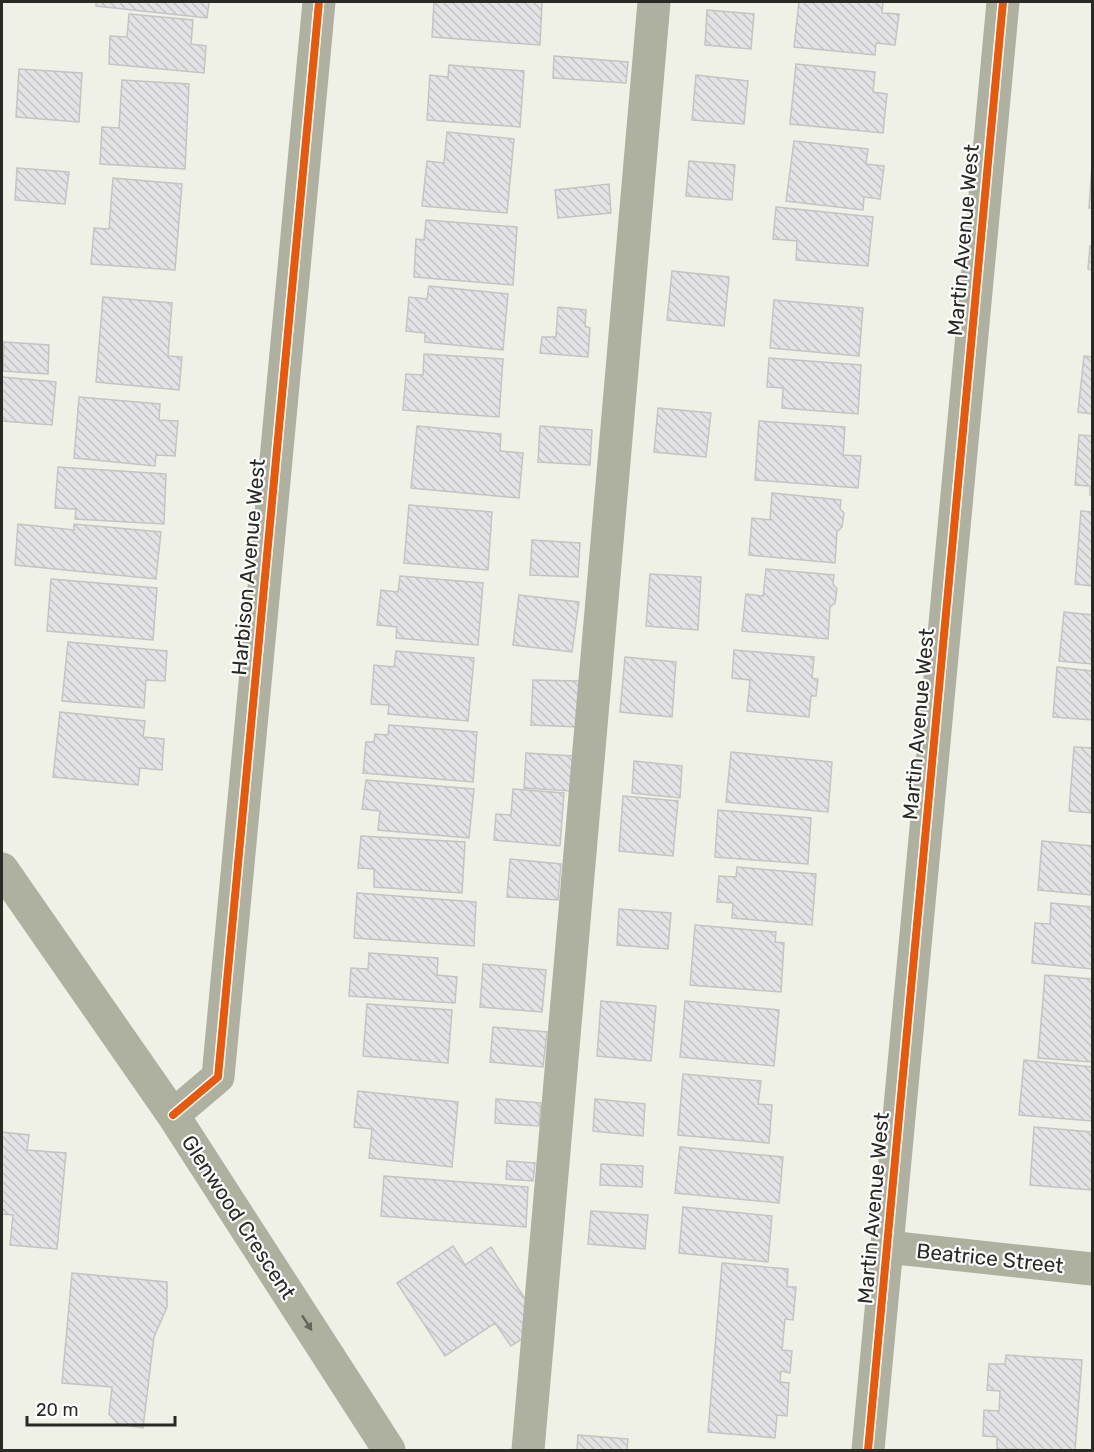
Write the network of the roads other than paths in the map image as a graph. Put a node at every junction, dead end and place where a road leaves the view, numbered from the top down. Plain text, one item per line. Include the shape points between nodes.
1 (319, 2) edge
2 (654, 2) edge
3 (1003, 2) edge
4 (2, 869) edge
5 (174, 1115) junction
6 (887, 1247) junction
7 (1092, 1269) edge
8 (388, 1450) edge
9 (528, 1450) edge
10 (868, 1450) edge

1 - 5 street, Harbison Avenue West via 218,1077
2 - 9 street
3 - 6 street, Martin Avenue West
4 - 5 street, Glenwood Crescent
5 -> 8 street, Glenwood Crescent
6 - 7 street, Beatrice Street
6 - 10 street, Martin Avenue West

